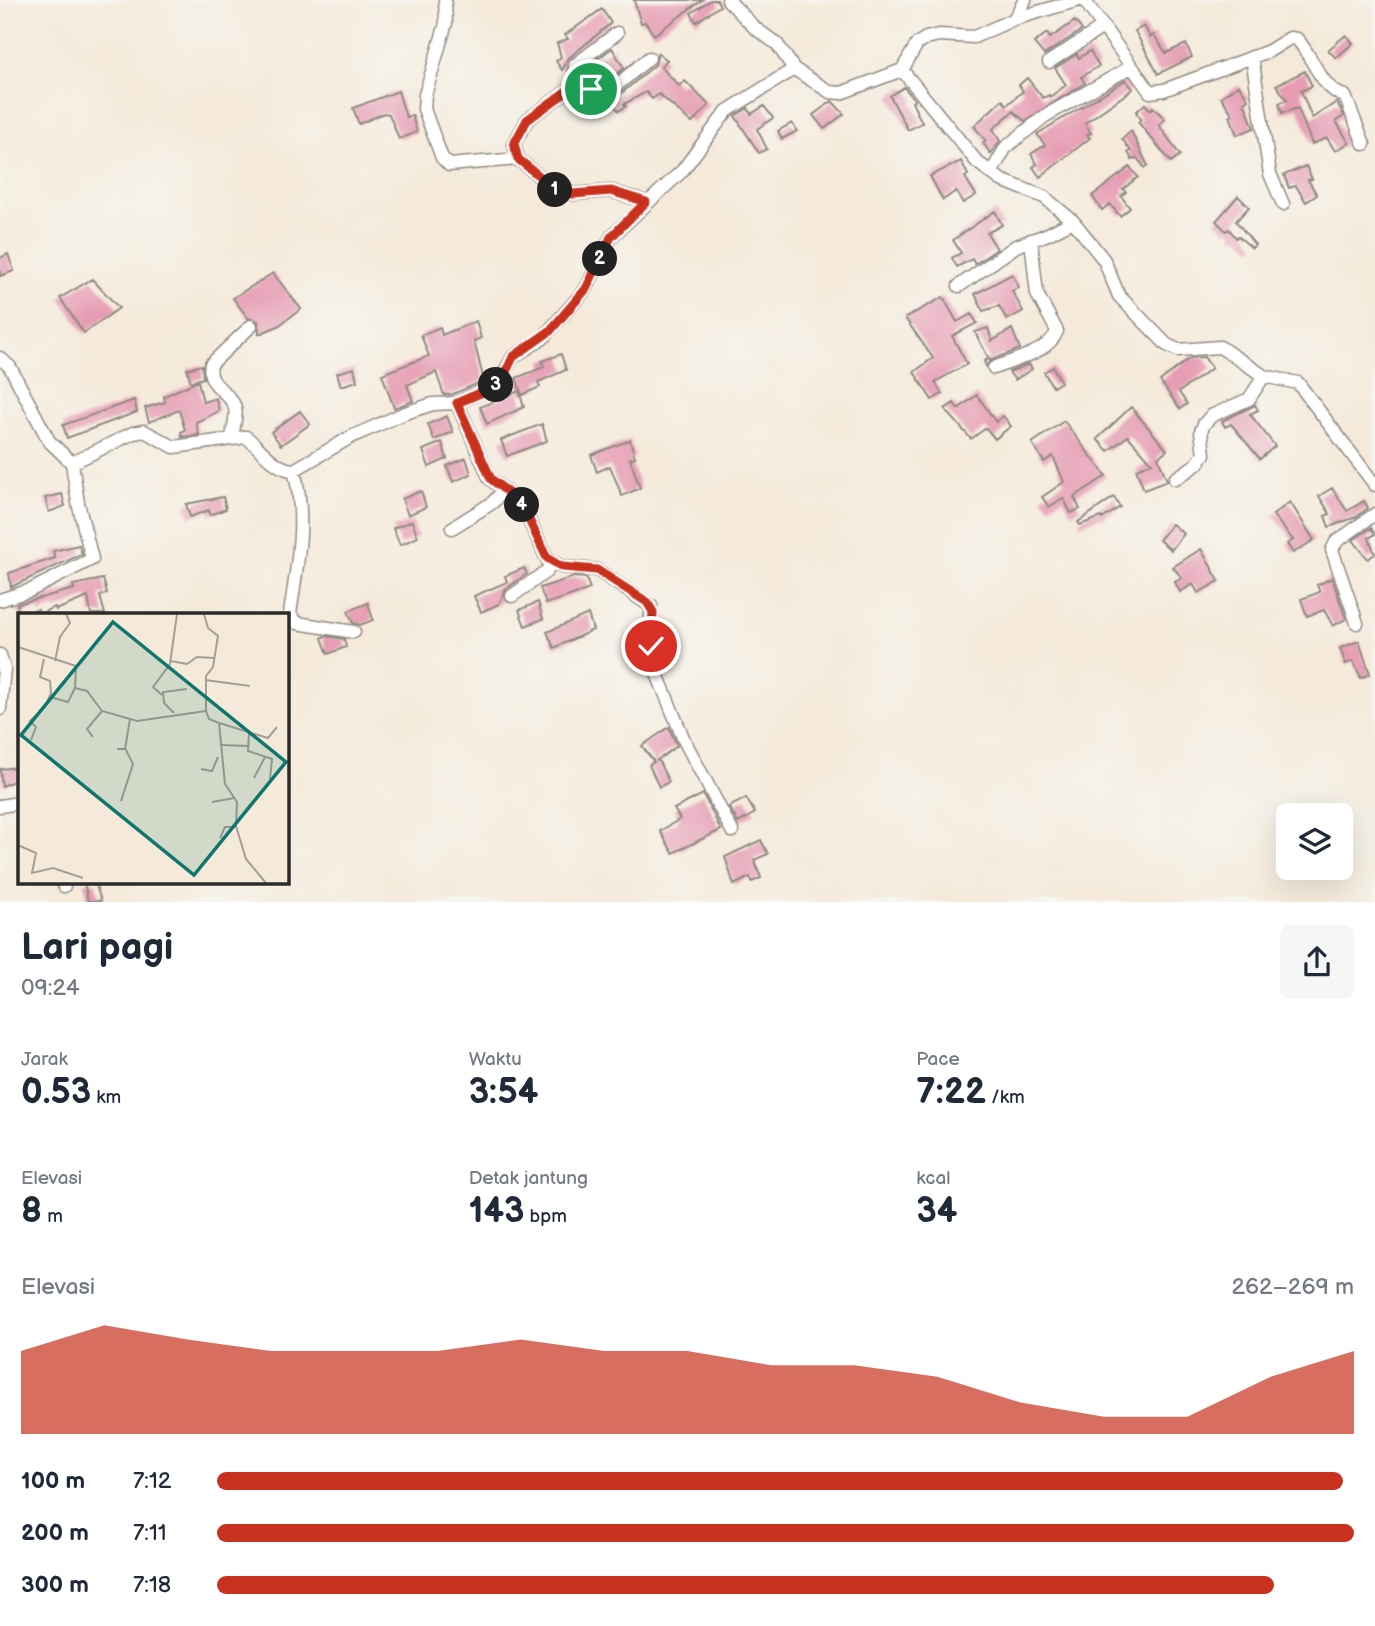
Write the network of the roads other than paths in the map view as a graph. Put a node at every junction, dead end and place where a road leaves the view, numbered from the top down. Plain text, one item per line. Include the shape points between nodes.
1 (445, 0) edge
2 (728, 0) edge
3 (1025, 0) edge
4 (1081, 0) edge
5 (1014, 19) junction
6 (1103, 27) junction
7 (617, 33) dead end
8 (1252, 57) junction
9 (649, 58) dead end
10 (1049, 62) dead end
11 (1131, 67) junction
12 (794, 69) junction
13 (902, 69) junction
14 (574, 86) junction
15 (1364, 144) dead end
16 (518, 159) junction
17 (991, 173) junction
18 (646, 202) junction
19 (1283, 204) dead end
20 (1073, 220) junction
21 (1031, 240) junction
22 (959, 286) dead end
23 (251, 326) dead end
24 (0, 358) edge
25 (994, 368) dead end
26 (1264, 376) junction
27 (457, 403) junction
28 (232, 438) junction
29 (72, 463) junction
30 (293, 470) junction
31 (1175, 479) dead end
32 (1375, 485) edge
33 (504, 490) junction
34 (1375, 514) edge
35 (452, 528) dead end
36 (547, 558) junction
37 (512, 596) dead end
38 (0, 600) edge
39 (1357, 623) dead end
40 (354, 632) dead end
41 (0, 655) edge
42 (0, 709) edge
43 (18, 803) edge
44 (0, 806) edge
45 (732, 831) dead end

1 - 16 street via 446,23 424,109 442,158 449,165
2 - 12 street via 777,44
3 - 5 street
4 - 5 street
4 - 6 street
5 - 13 street via 968,38 926,38
6 - 10 street
6 - 11 street
7 - 14 street via 575,65
8 - 11 street via 1157,93 1147,91
8 - 15 street via 1290,38 1297,39 1328,84 1345,96
8 - 19 street via 1270,174
9 - 14 street via 602,98 590,87
11 - 17 street via 1045,116 1006,147
12 - 13 street via 836,93
12 - 18 street via 730,107 682,170
13 - 17 street
14 - 16 street via 527,120 514,144
16 - 18 street via 558,191 611,191
17 - 20 street via 1044,197
18 - 27 street via 611,237 586,289 550,331 513,357 492,388
20 - 21 street
20 - 26 street via 1104,260 1119,296 1167,345 1178,350 1220,347
21 - 22 street
21 - 25 street via 1037,294 1057,331 1041,348
23 - 28 street via 211,364 214,383 235,409
24 - 29 street via 10,367 49,441
26 - 31 street via 1249,399 1210,416 1201,431 1204,454
26 - 32 street via 1293,380 1302,387
27 - 30 street via 433,404 405,413 351,436
27 - 33 street via 491,479
28 - 29 street via 174,447 145,431
28 - 30 street via 246,437 268,457
29 - 38 street via 92,559
30 - 40 street via 301,539 289,614 297,622
33 - 35 street
33 - 36 street via 521,503
34 - 39 street via 1336,542 1332,550
36 - 37 street via 547,571
36 - 45 street via 562,567 597,570 651,606 651,659 684,740
41 - 42 street via 4,669
43 - 44 street

